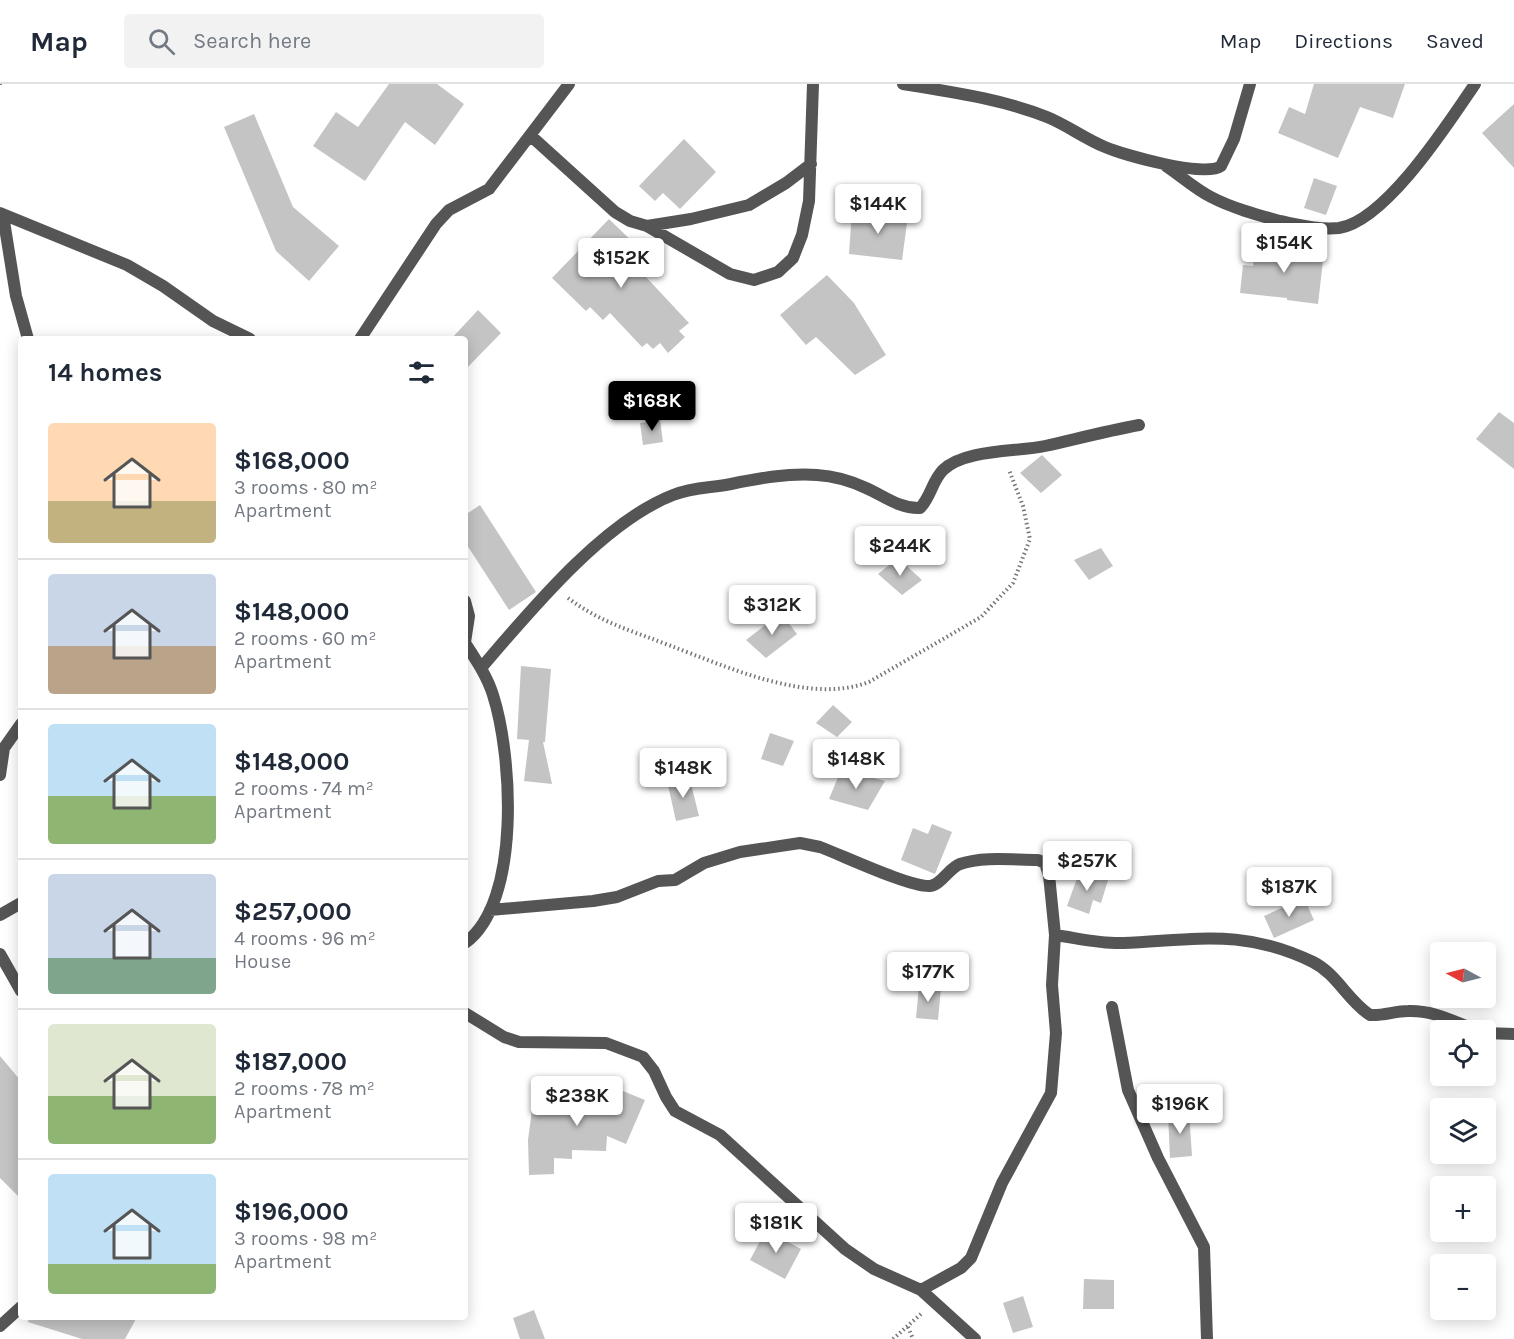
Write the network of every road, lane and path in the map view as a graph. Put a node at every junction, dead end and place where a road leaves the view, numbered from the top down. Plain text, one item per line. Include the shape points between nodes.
1 (568, 84) edge
2 (813, 84) edge
3 (903, 84) edge
4 (1250, 84) edge
5 (1475, 84) edge
6 (531, 136) junction
7 (1161, 162) junction
8 (811, 164) junction
9 (1, 214) edge
10 (646, 226) junction
11 (27, 336) edge
12 (244, 336) edge
13 (362, 336) edge
14 (1138, 425) dead end
15 (1002, 452) junction
16 (553, 586) junction
17 (468, 647) edge
18 (481, 668) junction
19 (18, 728) edge
20 (0, 775) edge
21 (18, 905) edge
22 (490, 910) junction
23 (0, 915) edge
24 (1055, 934) junction
25 (468, 939) edge
26 (0, 954) edge
27 (18, 986) edge
28 (1112, 1007) dead end
29 (468, 1015) edge
30 (1453, 1020) edge
31 (1496, 1033) edge
32 (1514, 1034) edge
33 (921, 1290) junction
34 (935, 1302) junction
35 (18, 1310) edge
36 (0, 1326) edge
37 (908, 1327) junction
38 (893, 1339) edge
39 (913, 1339) edge
40 (975, 1339) edge
41 (1207, 1339) edge

1 - 6 street
2 - 8 street
3 - 7 street via 976,97 1048,117 1105,147
4 - 7 street via 1234,139 1221,166 1209,171 1193,170
5 - 7 street via 1392,195 1360,219 1340,228 1312,228 1222,202
6 - 10 street via 615,212
6 - 13 street via 489,189 449,210 436,224
8 - 10 street via 749,205 666,225
8 - 10 street via 802,236 793,258 778,272 754,280 730,274
9 - 11 street
9 - 12 street via 127,265 213,321
14 - 15 street
15 - 16 street via 954,462 943,470 920,508 909,509 864,487 820,475 791,474 697,487 645,508
15 - 16 path via 1023,506 1030,539 1013,583 981,617 869,682 849,689 802,687 731,669 609,624
16 - 18 street
17 - 18 street
18 - 22 street via 494,698 507,776 506,847 498,892
19 - 20 street via 4,748
21 - 23 street
22 - 24 street via 617,897 660,880 675,880 704,863 740,852 800,843 929,886 954,867 969,862 1042,861 1048,867
22 - 25 street
24 - 30 street via 1122,943 1222,937 1253,941 1315,963 1370,1015 1425,1012
24 - 33 street via 1052,985 1056,1033 1051,1093 1002,1183 971,1258
26 - 27 street
28 - 41 street via 1128,1090 1204,1247
29 - 33 street via 519,1042 606,1043 643,1058 675,1111 720,1135 845,1249 874,1269
31 - 32 street
33 - 34 street
34 - 37 path
34 - 40 street
35 - 36 street
37 - 38 path
37 - 39 path

